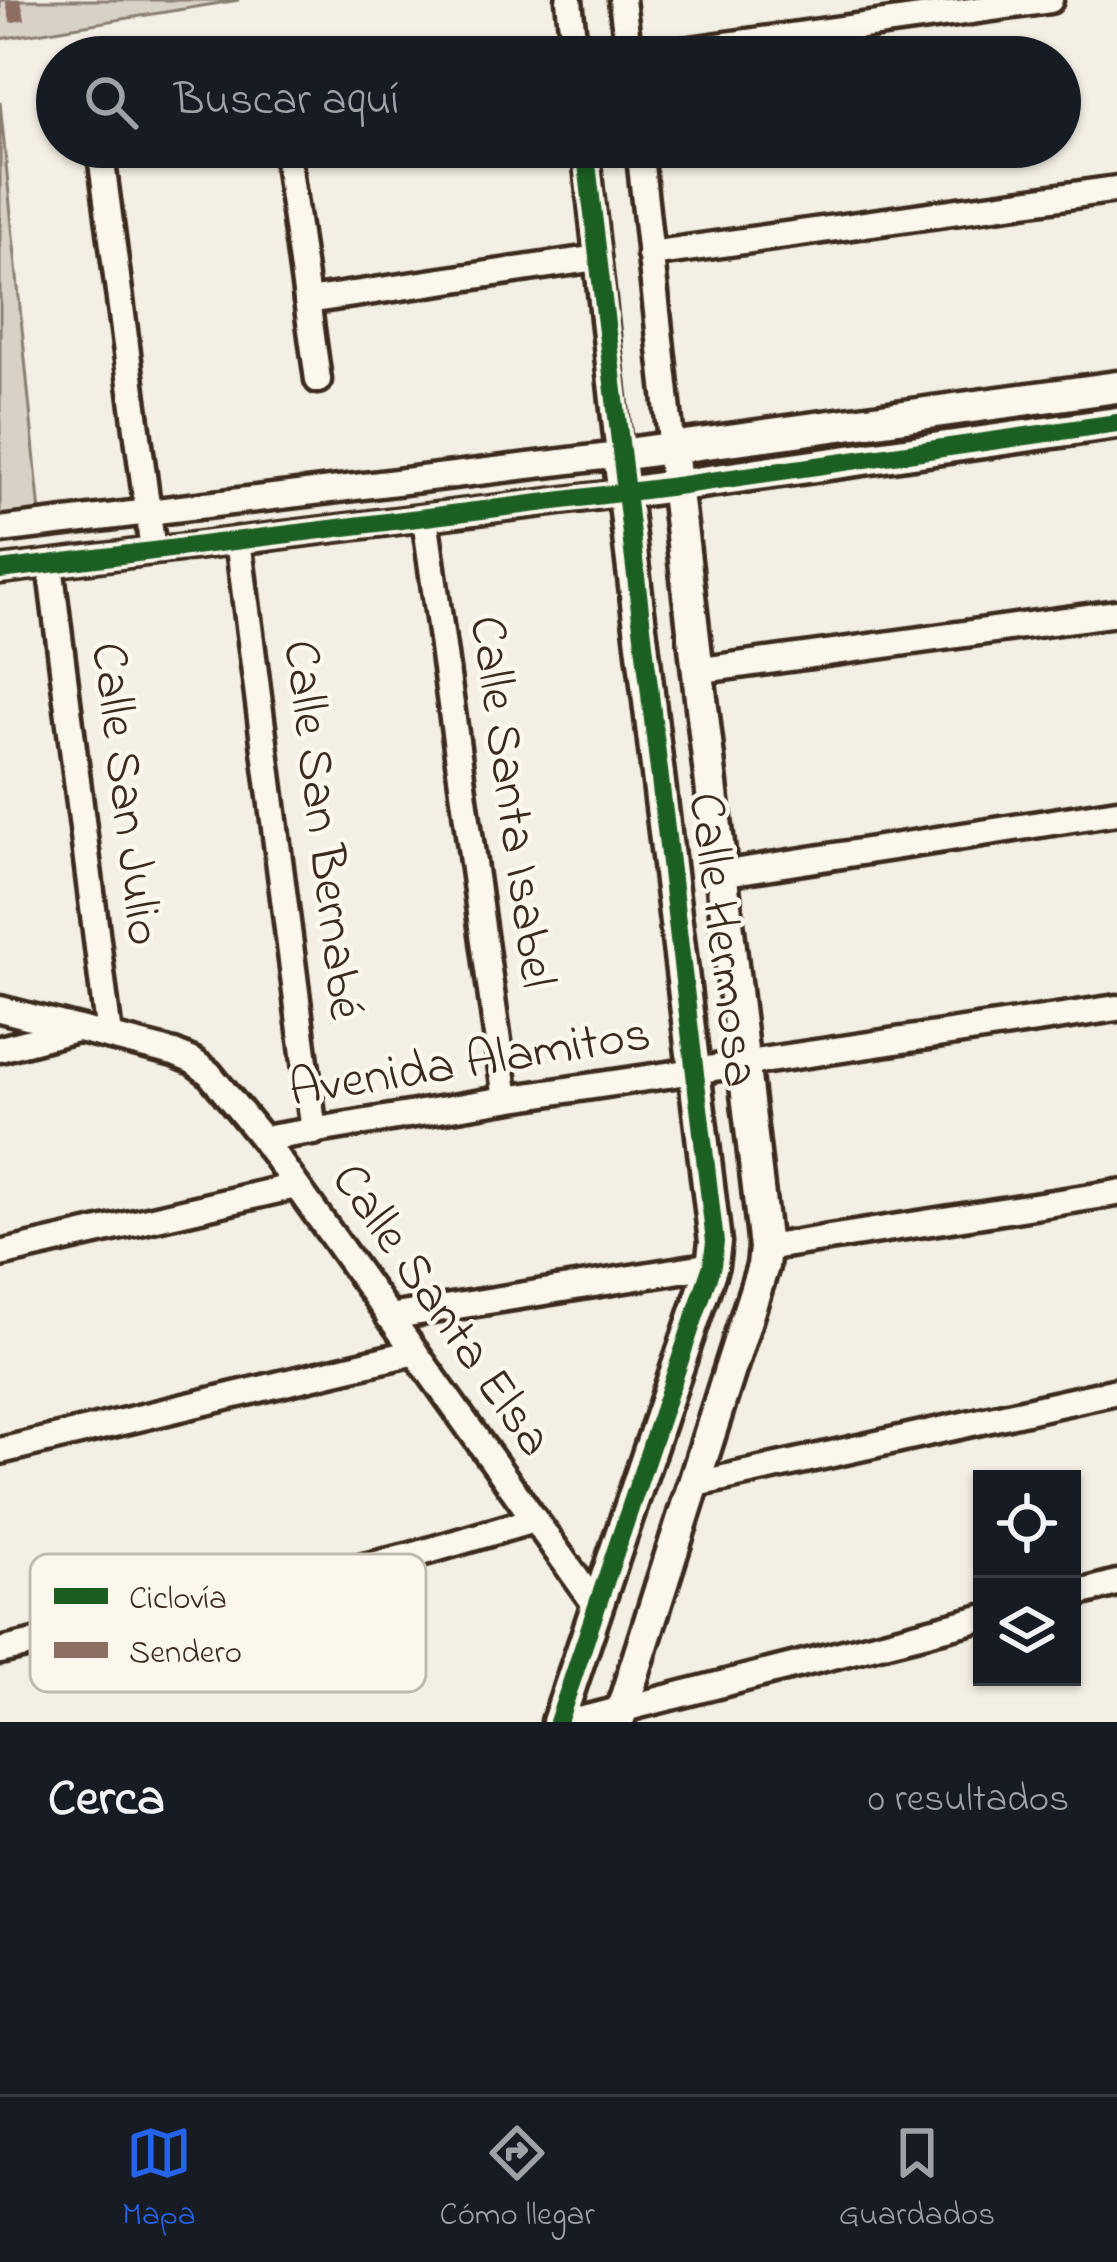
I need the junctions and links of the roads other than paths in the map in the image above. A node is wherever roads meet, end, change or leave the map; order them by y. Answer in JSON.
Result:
{"nodes":[{"id":1,"x":568,"y":0,"type":"edge"},
{"id":2,"x":622,"y":0,"type":"edge"},
{"id":3,"x":1050,"y":0,"type":"edge"},
{"id":4,"x":572,"y":36,"type":"edge"},
{"id":5,"x":626,"y":36,"type":"edge"},
{"id":6,"x":791,"y":36,"type":"edge"},
{"id":7,"x":103,"y":168,"type":"edge"},
{"id":8,"x":289,"y":168,"type":"edge"},
{"id":9,"x":587,"y":168,"type":"edge"},
{"id":10,"x":641,"y":168,"type":"edge"},
{"id":11,"x":1117,"y":189,"type":"edge"},
{"id":12,"x":650,"y":254,"type":"junction"},
{"id":13,"x":597,"y":258,"type":"junction"},
{"id":14,"x":307,"y":301,"type":"junction"},
{"id":15,"x":318,"y":380,"type":"dead end"},
{"id":16,"x":1117,"y":387,"type":"edge"},
{"id":17,"x":1117,"y":422,"type":"edge"},
{"id":18,"x":671,"y":449,"type":"junction"},
{"id":19,"x":619,"y":455,"type":"junction"},
{"id":20,"x":676,"y":486,"type":"junction"},
{"id":21,"x":624,"y":493,"type":"junction"},
{"id":22,"x":149,"y":514,"type":"junction"},
{"id":23,"x":425,"y":518,"type":"junction"},
{"id":24,"x":0,"y":530,"type":"edge"},
{"id":25,"x":238,"y":539,"type":"junction"},
{"id":26,"x":153,"y":551,"type":"junction"},
{"id":27,"x":50,"y":564,"type":"junction"},
{"id":28,"x":0,"y":570,"type":"edge"},
{"id":29,"x":1117,"y":613,"type":"edge"},
{"id":30,"x":695,"y":671,"type":"junction"},
{"id":31,"x":1117,"y":812,"type":"edge"},
{"id":32,"x":720,"y":874,"type":"junction"},
{"id":33,"x":1117,"y":1008,"type":"edge"},
{"id":34,"x":0,"y":1009,"type":"edge"},
{"id":35,"x":80,"y":1029,"type":"junction"},
{"id":36,"x":109,"y":1036,"type":"junction"},
{"id":37,"x":0,"y":1049,"type":"edge"},
{"id":38,"x":745,"y":1064,"type":"junction"},
{"id":39,"x":694,"y":1070,"type":"junction"},
{"id":40,"x":506,"y":1099,"type":"junction"},
{"id":41,"x":314,"y":1132,"type":"junction"},
{"id":42,"x":263,"y":1139,"type":"junction"},
{"id":43,"x":296,"y":1186,"type":"junction"},
{"id":44,"x":1117,"y":1193,"type":"edge"},
{"id":45,"x":765,"y":1249,"type":"junction"},
{"id":46,"x":0,"y":1254,"type":"edge"},
{"id":47,"x":712,"y":1265,"type":"junction"},
{"id":48,"x":388,"y":1316,"type":"junction"},
{"id":49,"x":415,"y":1352,"type":"junction"},
{"id":50,"x":1117,"y":1391,"type":"edge"},
{"id":51,"x":0,"y":1451,"type":"edge"},
{"id":52,"x":692,"y":1485,"type":"junction"},
{"id":53,"x":534,"y":1520,"type":"junction"},
{"id":54,"x":418,"y":1554,"type":"edge"},
{"id":55,"x":1117,"y":1583,"type":"edge"},
{"id":56,"x":1081,"y":1592,"type":"edge"},
{"id":57,"x":597,"y":1607,"type":"junction"},
{"id":58,"x":973,"y":1620,"type":"edge"},
{"id":59,"x":30,"y":1644,"type":"edge"},
{"id":60,"x":0,"y":1651,"type":"edge"},
{"id":61,"x":620,"y":1716,"type":"edge"},
{"id":62,"x":558,"y":1722,"type":"edge"},
{"id":63,"x":572,"y":1722,"type":"edge"}],
"edges":[{"from":1,"to":4,"type":"street"},
{"from":2,"to":5,"type":"street"},
{"from":3,"to":6,"type":"street"},
{"from":7,"to":22,"type":"street"},
{"from":8,"to":14,"type":"street"},
{"from":9,"to":13,"type":"street","name":"Calle Hermosa"},
{"from":10,"to":12,"type":"street","name":"Calle Hermosa"},
{"from":11,"to":12,"type":"street"},
{"from":12,"to":18,"type":"street","name":"Calle Hermosa"},
{"from":13,"to":14,"type":"street"},
{"from":13,"to":19,"type":"street","name":"Calle Hermosa"},
{"from":14,"to":15,"type":"street"},
{"from":16,"to":18,"type":"street"},
{"from":17,"to":20,"type":"street"},
{"from":18,"to":19,"type":"street"},
{"from":18,"to":20,"type":"street","name":"Calle Hermosa"},
{"from":19,"to":21,"type":"street","name":"Calle Hermosa"},
{"from":19,"to":22,"type":"street"},
{"from":20,"to":21,"type":"street"},
{"from":20,"to":30,"type":"street","name":"Calle Hermosa"},
{"from":21,"to":23,"type":"street"},
{"from":21,"to":39,"type":"street","name":"Calle Hermosa"},
{"from":22,"to":24,"type":"street"},
{"from":22,"to":26,"type":"street"},
{"from":23,"to":25,"type":"street"},
{"from":23,"to":40,"type":"street","name":"Calle Santa Isabel"},
{"from":25,"to":26,"type":"street"},
{"from":25,"to":41,"type":"street","name":"Calle San Bernabé"},
{"from":26,"to":27,"type":"street"},
{"from":27,"to":28,"type":"street"},
{"from":27,"to":36,"type":"street","name":"Calle San Julio"},
{"from":29,"to":30,"type":"street"},
{"from":30,"to":32,"type":"street","name":"Calle Hermosa"},
{"from":31,"to":32,"type":"street"},
{"from":32,"to":38,"type":"street","name":"Calle Hermosa"},
{"from":33,"to":38,"type":"street","name":"Avenida Alamitos"},
{"from":34,"to":35,"type":"street","name":"Calle Santa Elsa"},
{"from":35,"to":36,"type":"street","name":"Calle Santa Elsa"},
{"from":35,"to":37,"type":"street"},
{"from":36,"to":42,"type":"street","name":"Calle Santa Elsa"},
{"from":38,"to":39,"type":"street","name":"Avenida Alamitos"},
{"from":38,"to":45,"type":"street","name":"Calle Hermosa"},
{"from":39,"to":40,"type":"street","name":"Avenida Alamitos"},
{"from":39,"to":47,"type":"street","name":"Calle Hermosa"},
{"from":40,"to":41,"type":"street","name":"Avenida Alamitos"},
{"from":41,"to":42,"type":"street","name":"Avenida Alamitos"},
{"from":42,"to":43,"type":"street","name":"Calle Santa Elsa"},
{"from":43,"to":46,"type":"street"},
{"from":43,"to":48,"type":"street","name":"Calle Santa Elsa"},
{"from":44,"to":45,"type":"street"},
{"from":45,"to":52,"type":"street","name":"Calle Hermosa"},
{"from":47,"to":48,"type":"street"},
{"from":47,"to":57,"type":"street","name":"Calle Hermosa"},
{"from":48,"to":49,"type":"street","name":"Calle Santa Elsa"},
{"from":49,"to":51,"type":"street"},
{"from":49,"to":53,"type":"street","name":"Calle Santa Elsa"},
{"from":50,"to":52,"type":"street"},
{"from":52,"to":61,"type":"street","name":"Calle Hermosa"},
{"from":53,"to":54,"type":"street"},
{"from":53,"to":57,"type":"street","name":"Calle Santa Elsa"},
{"from":55,"to":56,"type":"street"},
{"from":57,"to":62,"type":"street","name":"Calle Hermosa"},
{"from":58,"to":61,"type":"street"},
{"from":59,"to":60,"type":"street"},
{"from":61,"to":63,"type":"street"}]}
